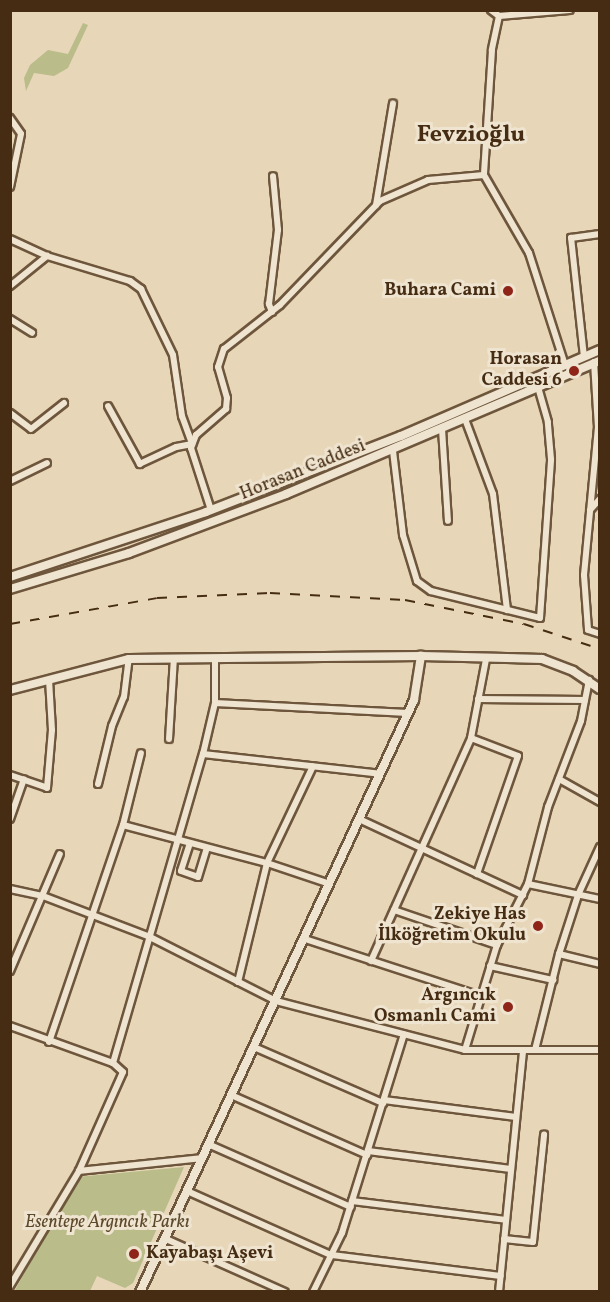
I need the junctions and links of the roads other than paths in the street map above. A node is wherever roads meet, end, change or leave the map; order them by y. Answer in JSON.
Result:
{"nodes":[{"id":1,"x":491,"y":10,"type":"edge"},
{"id":2,"x":570,"y":10,"type":"edge"},
{"id":3,"x":499,"y":16,"type":"junction"},
{"id":4,"x":393,"y":102,"type":"dead end"},
{"id":5,"x":10,"y":118,"type":"edge"},
{"id":6,"x":484,"y":175,"type":"junction"},
{"id":7,"x":273,"y":176,"type":"dead end"},
{"id":8,"x":10,"y":187,"type":"edge"},
{"id":9,"x":376,"y":205,"type":"junction"},
{"id":10,"x":600,"y":234,"type":"edge"},
{"id":11,"x":10,"y":239,"type":"edge"},
{"id":12,"x":47,"y":256,"type":"junction"},
{"id":13,"x":10,"y":286,"type":"edge"},
{"id":14,"x":272,"y":312,"type":"junction"},
{"id":15,"x":10,"y":319,"type":"edge"},
{"id":16,"x":33,"y":333,"type":"dead end"},
{"id":17,"x":600,"y":350,"type":"edge"},
{"id":18,"x":584,"y":357,"type":"junction"},
{"id":19,"x":597,"y":362,"type":"edge"},
{"id":20,"x":565,"y":364,"type":"junction"},
{"id":21,"x":538,"y":387,"type":"junction"},
{"id":22,"x":64,"y":403,"type":"dead end"},
{"id":23,"x":108,"y":406,"type":"dead end"},
{"id":24,"x":10,"y":413,"type":"edge"},
{"id":25,"x":465,"y":419,"type":"junction"},
{"id":26,"x":442,"y":429,"type":"junction"},
{"id":27,"x":192,"y":444,"type":"junction"},
{"id":28,"x":393,"y":451,"type":"junction"},
{"id":29,"x":47,"y":463,"type":"dead end"},
{"id":30,"x":10,"y":481,"type":"edge"},
{"id":31,"x":600,"y":499,"type":"edge"},
{"id":32,"x":211,"y":510,"type":"junction"},
{"id":33,"x":590,"y":510,"type":"junction"},
{"id":34,"x":448,"y":521,"type":"dead end"},
{"id":35,"x":10,"y":577,"type":"edge"},
{"id":36,"x":10,"y":589,"type":"edge"},
{"id":37,"x":507,"y":610,"type":"junction"},
{"id":38,"x":600,"y":634,"type":"edge"},
{"id":39,"x":421,"y":656,"type":"junction"},
{"id":40,"x":174,"y":658,"type":"junction"},
{"id":41,"x":215,"y":659,"type":"junction"},
{"id":42,"x":486,"y":659,"type":"junction"},
{"id":43,"x":129,"y":660,"type":"junction"},
{"id":44,"x":49,"y":680,"type":"junction"},
{"id":45,"x":589,"y":680,"type":"junction"},
{"id":46,"x":600,"y":689,"type":"edge"},
{"id":47,"x":10,"y":690,"type":"edge"},
{"id":48,"x":478,"y":699,"type":"junction"},
{"id":49,"x":585,"y":700,"type":"junction"},
{"id":50,"x":215,"y":703,"type":"junction"},
{"id":51,"x":408,"y":713,"type":"junction"},
{"id":52,"x":471,"y":738,"type":"junction"},
{"id":53,"x":169,"y":739,"type":"dead end"},
{"id":54,"x":141,"y":753,"type":"dead end"},
{"id":55,"x":203,"y":753,"type":"junction"},
{"id":56,"x":313,"y":766,"type":"junction"},
{"id":57,"x":380,"y":774,"type":"junction"},
{"id":58,"x":10,"y":775,"type":"edge"},
{"id":59,"x":24,"y":779,"type":"junction"},
{"id":60,"x":559,"y":780,"type":"junction"},
{"id":61,"x":98,"y":784,"type":"dead end"},
{"id":62,"x":600,"y":802,"type":"edge"},
{"id":63,"x":10,"y":819,"type":"edge"},
{"id":64,"x":359,"y":819,"type":"junction"},
{"id":65,"x":123,"y":825,"type":"junction"},
{"id":66,"x":177,"y":839,"type":"junction"},
{"id":67,"x":190,"y":843,"type":"junction"},
{"id":68,"x":600,"y":847,"type":"edge"},
{"id":69,"x":207,"y":848,"type":"junction"},
{"id":70,"x":422,"y":848,"type":"junction"},
{"id":71,"x":60,"y":854,"type":"dead end"},
{"id":72,"x":267,"y":863,"type":"junction"},
{"id":73,"x":477,"y":874,"type":"junction"},
{"id":74,"x":330,"y":884,"type":"junction"},
{"id":75,"x":528,"y":884,"type":"junction"},
{"id":76,"x":10,"y":889,"type":"edge"},
{"id":77,"x":523,"y":895,"type":"junction"},
{"id":78,"x":578,"y":895,"type":"junction"},
{"id":79,"x":43,"y":896,"type":"junction"},
{"id":80,"x":600,"y":899,"type":"edge"},
{"id":81,"x":394,"y":910,"type":"junction"},
{"id":82,"x":93,"y":915,"type":"junction"},
{"id":83,"x":149,"y":936,"type":"junction"},
{"id":84,"x":305,"y":939,"type":"junction"},
{"id":85,"x":497,"y":945,"type":"junction"},
{"id":86,"x":559,"y":954,"type":"junction"},
{"id":87,"x":371,"y":961,"type":"junction"},
{"id":88,"x":600,"y":964,"type":"edge"},
{"id":89,"x":490,"y":966,"type":"junction"},
{"id":90,"x":10,"y":971,"type":"edge"},
{"id":91,"x":553,"y":980,"type":"junction"},
{"id":92,"x":238,"y":982,"type":"junction"},
{"id":93,"x":480,"y":996,"type":"junction"},
{"id":94,"x":276,"y":1001,"type":"junction"},
{"id":95,"x":10,"y":1026,"type":"edge"},
{"id":96,"x":404,"y":1034,"type":"junction"},
{"id":97,"x":49,"y":1041,"type":"junction"},
{"id":98,"x":254,"y":1047,"type":"junction"},
{"id":99,"x":465,"y":1050,"type":"junction"},
{"id":100,"x":523,"y":1050,"type":"junction"},
{"id":101,"x":535,"y":1050,"type":"junction"},
{"id":102,"x":600,"y":1050,"type":"edge"},
{"id":103,"x":113,"y":1063,"type":"junction"},
{"id":104,"x":231,"y":1095,"type":"junction"},
{"id":105,"x":383,"y":1102,"type":"junction"},
{"id":106,"x":516,"y":1117,"type":"junction"},
{"id":107,"x":544,"y":1135,"type":"dead end"},
{"id":108,"x":208,"y":1144,"type":"junction"},
{"id":109,"x":367,"y":1153,"type":"junction"},
{"id":110,"x":202,"y":1158,"type":"junction"},
{"id":111,"x":511,"y":1169,"type":"junction"},
{"id":112,"x":79,"y":1171,"type":"junction"},
{"id":113,"x":187,"y":1191,"type":"junction"},
{"id":114,"x":351,"y":1204,"type":"junction"},
{"id":115,"x":506,"y":1220,"type":"junction"},
{"id":116,"x":166,"y":1239,"type":"junction"},
{"id":117,"x":504,"y":1239,"type":"junction"},
{"id":118,"x":331,"y":1255,"type":"junction"},
{"id":119,"x":501,"y":1276,"type":"junction"},
{"id":120,"x":10,"y":1286,"type":"edge"},
{"id":121,"x":144,"y":1290,"type":"edge"},
{"id":122,"x":285,"y":1292,"type":"edge"},
{"id":123,"x":313,"y":1292,"type":"edge"},
{"id":124,"x":499,"y":1292,"type":"edge"}],
"edges":[{"from":1,"to":3,"type":"street"},
{"from":2,"to":3,"type":"street"},
{"from":3,"to":6,"type":"street"},
{"from":4,"to":9,"type":"street"},
{"from":5,"to":8,"type":"street"},
{"from":6,"to":9,"type":"street"},
{"from":6,"to":20,"type":"street"},
{"from":7,"to":14,"type":"street"},
{"from":9,"to":14,"type":"street"},
{"from":10,"to":18,"type":"street"},
{"from":11,"to":12,"type":"street"},
{"from":12,"to":13,"type":"street"},
{"from":12,"to":27,"type":"street"},
{"from":14,"to":27,"type":"street"},
{"from":15,"to":16,"type":"street"},
{"from":17,"to":18,"type":"street","name":"Horasan Caddesi"},
{"from":18,"to":20,"type":"street","name":"Horasan Caddesi"},
{"from":19,"to":21,"type":"street","name":"Horasan Caddesi"},
{"from":19,"to":33,"type":"street"},
{"from":20,"to":32,"type":"street","name":"Horasan Caddesi"},
{"from":21,"to":25,"type":"street","name":"Horasan Caddesi"},
{"from":21,"to":37,"type":"street"},
{"from":22,"to":24,"type":"street"},
{"from":23,"to":27,"type":"street"},
{"from":25,"to":26,"type":"street","name":"Horasan Caddesi"},
{"from":25,"to":37,"type":"street"},
{"from":26,"to":28,"type":"street","name":"Horasan Caddesi"},
{"from":26,"to":34,"type":"street"},
{"from":27,"to":32,"type":"street"},
{"from":28,"to":36,"type":"street","name":"Horasan Caddesi"},
{"from":28,"to":37,"type":"street"},
{"from":29,"to":30,"type":"street"},
{"from":31,"to":33,"type":"street"},
{"from":32,"to":35,"type":"street","name":"Horasan Caddesi"},
{"from":33,"to":38,"type":"street"},
{"from":39,"to":41,"type":"street"},
{"from":39,"to":42,"type":"street"},
{"from":39,"to":51,"type":"street"},
{"from":40,"to":41,"type":"street"},
{"from":40,"to":43,"type":"street"},
{"from":40,"to":53,"type":"street"},
{"from":41,"to":50,"type":"street"},
{"from":42,"to":45,"type":"street"},
{"from":42,"to":48,"type":"street"},
{"from":43,"to":44,"type":"street"},
{"from":43,"to":61,"type":"street"},
{"from":44,"to":47,"type":"street"},
{"from":44,"to":59,"type":"street"},
{"from":45,"to":46,"type":"street"},
{"from":45,"to":49,"type":"street"},
{"from":48,"to":49,"type":"street"},
{"from":48,"to":52,"type":"street"},
{"from":49,"to":60,"type":"street"},
{"from":50,"to":51,"type":"street"},
{"from":50,"to":55,"type":"street"},
{"from":51,"to":57,"type":"street"},
{"from":52,"to":70,"type":"street"},
{"from":52,"to":73,"type":"street"},
{"from":54,"to":65,"type":"street"},
{"from":55,"to":56,"type":"street"},
{"from":55,"to":66,"type":"street"},
{"from":56,"to":57,"type":"street"},
{"from":56,"to":72,"type":"street"},
{"from":57,"to":64,"type":"street"},
{"from":58,"to":59,"type":"street"},
{"from":59,"to":63,"type":"street"},
{"from":60,"to":62,"type":"street"},
{"from":60,"to":75,"type":"street"},
{"from":64,"to":70,"type":"street"},
{"from":64,"to":74,"type":"street"},
{"from":65,"to":66,"type":"street"},
{"from":65,"to":82,"type":"street"},
{"from":66,"to":67,"type":"street"},
{"from":66,"to":83,"type":"street"},
{"from":67,"to":69,"type":"street"},
{"from":67,"to":69,"type":"street"},
{"from":68,"to":78,"type":"street"},
{"from":69,"to":72,"type":"street"},
{"from":70,"to":73,"type":"street"},
{"from":70,"to":81,"type":"street"},
{"from":71,"to":79,"type":"street"},
{"from":72,"to":74,"type":"street"},
{"from":72,"to":92,"type":"street"},
{"from":73,"to":77,"type":"street"},
{"from":74,"to":84,"type":"street"},
{"from":75,"to":77,"type":"street"},
{"from":75,"to":78,"type":"street"},
{"from":76,"to":79,"type":"street"},
{"from":77,"to":85,"type":"street"},
{"from":78,"to":80,"type":"street"},
{"from":78,"to":86,"type":"street"},
{"from":79,"to":82,"type":"street"},
{"from":79,"to":90,"type":"street"},
{"from":81,"to":85,"type":"street"},
{"from":81,"to":87,"type":"street"},
{"from":82,"to":83,"type":"street"},
{"from":82,"to":97,"type":"street"},
{"from":83,"to":92,"type":"street"},
{"from":83,"to":103,"type":"street"},
{"from":84,"to":87,"type":"street"},
{"from":84,"to":94,"type":"street"},
{"from":85,"to":89,"type":"street"},
{"from":86,"to":88,"type":"street"},
{"from":86,"to":91,"type":"street"},
{"from":87,"to":93,"type":"street"},
{"from":89,"to":91,"type":"street"},
{"from":89,"to":93,"type":"street"},
{"from":91,"to":101,"type":"street"},
{"from":92,"to":94,"type":"street"},
{"from":93,"to":99,"type":"street"},
{"from":94,"to":96,"type":"street"},
{"from":94,"to":98,"type":"street"},
{"from":95,"to":97,"type":"street"},
{"from":96,"to":99,"type":"street"},
{"from":96,"to":105,"type":"street"},
{"from":97,"to":103,"type":"street"},
{"from":98,"to":104,"type":"street"},
{"from":98,"to":105,"type":"street"},
{"from":99,"to":100,"type":"street"},
{"from":100,"to":101,"type":"street"},
{"from":100,"to":106,"type":"street"},
{"from":101,"to":102,"type":"street"},
{"from":103,"to":112,"type":"street"},
{"from":104,"to":108,"type":"street"},
{"from":104,"to":109,"type":"street"},
{"from":105,"to":106,"type":"street"},
{"from":105,"to":109,"type":"street"},
{"from":106,"to":111,"type":"street"},
{"from":107,"to":117,"type":"street"},
{"from":108,"to":110,"type":"street"},
{"from":108,"to":114,"type":"street"},
{"from":109,"to":111,"type":"street"},
{"from":109,"to":114,"type":"street"},
{"from":110,"to":112,"type":"street"},
{"from":110,"to":113,"type":"street"},
{"from":111,"to":115,"type":"street"},
{"from":112,"to":120,"type":"street"},
{"from":113,"to":116,"type":"street"},
{"from":113,"to":118,"type":"street"},
{"from":114,"to":115,"type":"street"},
{"from":114,"to":118,"type":"street"},
{"from":115,"to":117,"type":"street"},
{"from":116,"to":121,"type":"street"},
{"from":116,"to":122,"type":"street"},
{"from":117,"to":119,"type":"street"},
{"from":118,"to":119,"type":"street"},
{"from":118,"to":123,"type":"street"},
{"from":119,"to":124,"type":"street"}]}
